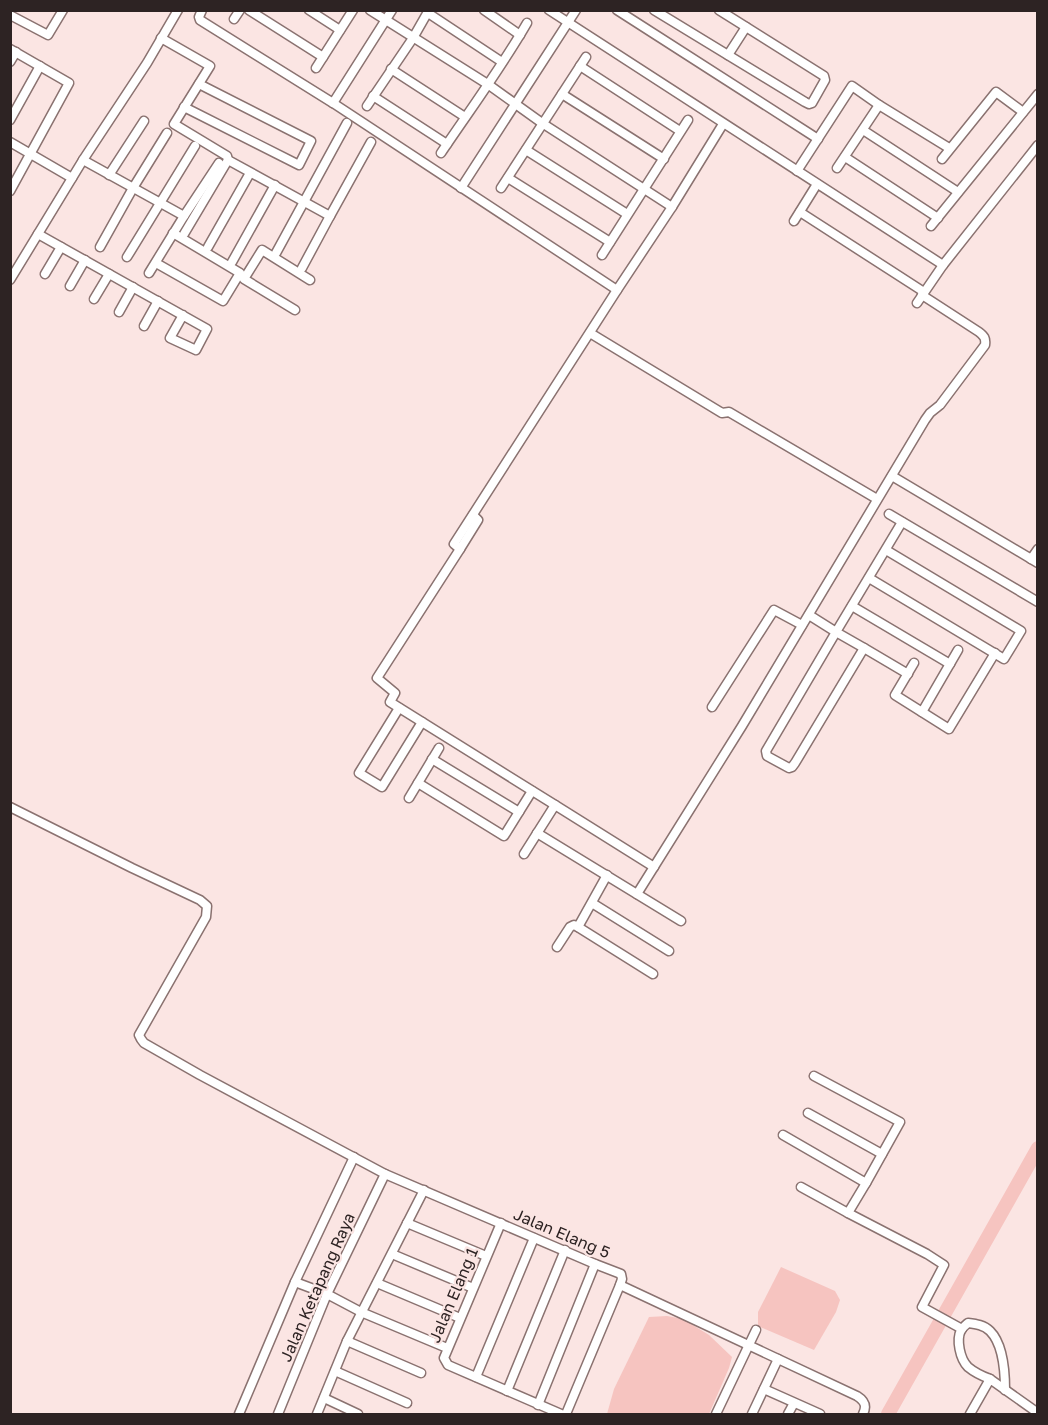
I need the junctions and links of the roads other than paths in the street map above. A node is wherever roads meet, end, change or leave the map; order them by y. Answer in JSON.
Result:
{"nodes":[{"id":1,"x":63,"y":10,"type":"edge"},
{"id":2,"x":178,"y":10,"type":"edge"},
{"id":3,"x":202,"y":10,"type":"edge"},
{"id":4,"x":240,"y":10,"type":"edge"},
{"id":5,"x":249,"y":10,"type":"edge"},
{"id":6,"x":309,"y":10,"type":"edge"},
{"id":7,"x":353,"y":10,"type":"edge"},
{"id":8,"x":370,"y":10,"type":"edge"},
{"id":9,"x":392,"y":10,"type":"edge"},
{"id":10,"x":484,"y":10,"type":"edge"},
{"id":11,"x":549,"y":10,"type":"edge"},
{"id":12,"x":576,"y":10,"type":"edge"},
{"id":13,"x":617,"y":10,"type":"edge"},
{"id":14,"x":654,"y":10,"type":"edge"},
{"id":15,"x":719,"y":10,"type":"edge"},
{"id":16,"x":429,"y":11,"type":"edge"},
{"id":17,"x":10,"y":15,"type":"edge"},
{"id":18,"x":234,"y":19,"type":"dead end"},
{"id":19,"x":386,"y":20,"type":"junction"},
{"id":20,"x":568,"y":22,"type":"junction"},
{"id":21,"x":527,"y":23,"type":"dead end"},
{"id":22,"x":746,"y":27,"type":"junction"},
{"id":23,"x":340,"y":30,"type":"junction"},
{"id":24,"x":520,"y":35,"type":"junction"},
{"id":25,"x":161,"y":38,"type":"junction"},
{"id":26,"x":413,"y":38,"type":"junction"},
{"id":27,"x":13,"y":51,"type":"edge"},
{"id":28,"x":728,"y":55,"type":"junction"},
{"id":29,"x":323,"y":57,"type":"junction"},
{"id":30,"x":586,"y":57,"type":"dead end"},
{"id":31,"x":10,"y":62,"type":"edge"},
{"id":32,"x":502,"y":62,"type":"junction"},
{"id":33,"x":40,"y":66,"type":"junction"},
{"id":34,"x":580,"y":66,"type":"junction"},
{"id":35,"x":316,"y":68,"type":"dead end"},
{"id":36,"x":391,"y":69,"type":"junction"},
{"id":37,"x":199,"y":84,"type":"junction"},
{"id":38,"x":489,"y":85,"type":"junction"},
{"id":39,"x":562,"y":94,"type":"junction"},
{"id":40,"x":1038,"y":94,"type":"edge"},
{"id":41,"x":373,"y":96,"type":"junction"},
{"id":42,"x":333,"y":103,"type":"junction"},
{"id":43,"x":516,"y":104,"type":"junction"},
{"id":44,"x":879,"y":105,"type":"junction"},
{"id":45,"x":367,"y":106,"type":"dead end"},
{"id":46,"x":184,"y":107,"type":"junction"},
{"id":47,"x":1023,"y":112,"type":"junction"},
{"id":48,"x":465,"y":117,"type":"junction"},
{"id":49,"x":10,"y":120,"type":"edge"},
{"id":50,"x":688,"y":120,"type":"dead end"},
{"id":51,"x":144,"y":121,"type":"dead end"},
{"id":52,"x":348,"y":123,"type":"dead end"},
{"id":53,"x":543,"y":123,"type":"junction"},
{"id":54,"x":723,"y":124,"type":"junction"},
{"id":55,"x":863,"y":130,"type":"junction"},
{"id":56,"x":680,"y":131,"type":"junction"},
{"id":57,"x":167,"y":133,"type":"dead end"},
{"id":58,"x":818,"y":139,"type":"junction"},
{"id":59,"x":10,"y":142,"type":"edge"},
{"id":60,"x":371,"y":142,"type":"dead end"},
{"id":61,"x":447,"y":144,"type":"junction"},
{"id":62,"x":1038,"y":145,"type":"edge"},
{"id":63,"x":195,"y":146,"type":"dead end"},
{"id":64,"x":949,"y":148,"type":"junction"},
{"id":65,"x":526,"y":150,"type":"junction"},
{"id":66,"x":30,"y":153,"type":"junction"},
{"id":67,"x":441,"y":153,"type":"dead end"},
{"id":68,"x":844,"y":157,"type":"junction"},
{"id":69,"x":664,"y":159,"type":"junction"},
{"id":70,"x":942,"y":159,"type":"dead end"},
{"id":71,"x":82,"y":160,"type":"junction"},
{"id":72,"x":223,"y":161,"type":"junction"},
{"id":73,"x":837,"y":168,"type":"dead end"},
{"id":74,"x":797,"y":171,"type":"junction"},
{"id":75,"x":250,"y":173,"type":"junction"},
{"id":76,"x":109,"y":175,"type":"junction"},
{"id":77,"x":72,"y":177,"type":"junction"},
{"id":78,"x":508,"y":178,"type":"junction"},
{"id":79,"x":817,"y":184,"type":"junction"},
{"id":80,"x":275,"y":185,"type":"junction"},
{"id":81,"x":133,"y":188,"type":"junction"},
{"id":82,"x":461,"y":188,"type":"junction"},
{"id":83,"x":501,"y":188,"type":"dead end"},
{"id":84,"x":644,"y":188,"type":"junction"},
{"id":85,"x":10,"y":191,"type":"edge"},
{"id":86,"x":958,"y":192,"type":"junction"},
{"id":87,"x":304,"y":202,"type":"junction"},
{"id":88,"x":159,"y":203,"type":"junction"},
{"id":89,"x":672,"y":207,"type":"junction"},
{"id":90,"x":800,"y":212,"type":"junction"},
{"id":91,"x":627,"y":214,"type":"junction"},
{"id":92,"x":184,"y":216,"type":"junction"},
{"id":93,"x":330,"y":216,"type":"junction"},
{"id":94,"x":938,"y":218,"type":"junction"},
{"id":95,"x":794,"y":221,"type":"dead end"},
{"id":96,"x":931,"y":226,"type":"dead end"},
{"id":97,"x":173,"y":233,"type":"junction"},
{"id":98,"x":38,"y":234,"type":"junction"},
{"id":99,"x":184,"y":234,"type":"dead end"},
{"id":100,"x":610,"y":242,"type":"junction"},
{"id":101,"x":61,"y":247,"type":"junction"},
{"id":102,"x":100,"y":247,"type":"dead end"},
{"id":103,"x":208,"y":247,"type":"dead end"},
{"id":104,"x":276,"y":253,"type":"dead end"},
{"id":105,"x":602,"y":255,"type":"dead end"},
{"id":106,"x":127,"y":257,"type":"dead end"},
{"id":107,"x":85,"y":260,"type":"junction"},
{"id":108,"x":232,"y":262,"type":"dead end"},
{"id":109,"x":156,"y":263,"type":"junction"},
{"id":110,"x":943,"y":265,"type":"junction"},
{"id":111,"x":302,"y":268,"type":"dead end"},
{"id":112,"x":149,"y":273,"type":"dead end"},
{"id":113,"x":45,"y":274,"type":"dead end"},
{"id":114,"x":109,"y":274,"type":"junction"},
{"id":115,"x":242,"y":276,"type":"junction"},
{"id":116,"x":10,"y":280,"type":"edge"},
{"id":117,"x":310,"y":280,"type":"dead end"},
{"id":118,"x":70,"y":286,"type":"dead end"},
{"id":119,"x":133,"y":287,"type":"junction"},
{"id":120,"x":617,"y":290,"type":"junction"},
{"id":121,"x":921,"y":297,"type":"junction"},
{"id":122,"x":94,"y":299,"type":"dead end"},
{"id":123,"x":158,"y":301,"type":"junction"},
{"id":124,"x":295,"y":310,"type":"dead end"},
{"id":125,"x":119,"y":312,"type":"dead end"},
{"id":126,"x":183,"y":315,"type":"junction"},
{"id":127,"x":144,"y":326,"type":"dead end"},
{"id":128,"x":590,"y":333,"type":"junction"},
{"id":129,"x":892,"y":476,"type":"junction"},
{"id":130,"x":878,"y":499,"type":"junction"},
{"id":131,"x":889,"y":514,"type":"dead end"},
{"id":132,"x":902,"y":522,"type":"junction"},
{"id":133,"x":1038,"y":549,"type":"edge"},
{"id":134,"x":886,"y":550,"type":"junction"},
{"id":135,"x":1034,"y":561,"type":"edge"},
{"id":136,"x":869,"y":578,"type":"junction"},
{"id":137,"x":1038,"y":602,"type":"edge"},
{"id":138,"x":852,"y":606,"type":"junction"},
{"id":139,"x":808,"y":615,"type":"junction"},
{"id":140,"x":802,"y":625,"type":"junction"},
{"id":141,"x":836,"y":632,"type":"junction"},
{"id":142,"x":864,"y":648,"type":"junction"},
{"id":143,"x":958,"y":650,"type":"dead end"},
{"id":144,"x":995,"y":653,"type":"junction"},
{"id":145,"x":914,"y":663,"type":"dead end"},
{"id":146,"x":950,"y":664,"type":"junction"},
{"id":147,"x":908,"y":674,"type":"junction"},
{"id":148,"x":712,"y":707,"type":"dead end"},
{"id":149,"x":399,"y":708,"type":"junction"},
{"id":150,"x":922,"y":712,"type":"junction"},
{"id":151,"x":422,"y":722,"type":"junction"},
{"id":152,"x":439,"y":748,"type":"dead end"},
{"id":153,"x":432,"y":759,"type":"junction"},
{"id":154,"x":418,"y":783,"type":"junction"},
{"id":155,"x":532,"y":791,"type":"junction"},
{"id":156,"x":409,"y":798,"type":"dead end"},
{"id":157,"x":555,"y":805,"type":"junction"},
{"id":158,"x":10,"y":807,"type":"edge"},
{"id":159,"x":519,"y":812,"type":"junction"},
{"id":160,"x":537,"y":833,"type":"junction"},
{"id":161,"x":524,"y":854,"type":"dead end"},
{"id":162,"x":654,"y":867,"type":"junction"},
{"id":163,"x":607,"y":875,"type":"junction"},
{"id":164,"x":637,"y":894,"type":"junction"},
{"id":165,"x":592,"y":903,"type":"junction"},
{"id":166,"x":681,"y":921,"type":"dead end"},
{"id":167,"x":578,"y":927,"type":"junction"},
{"id":168,"x":557,"y":947,"type":"dead end"},
{"id":169,"x":669,"y":951,"type":"dead end"},
{"id":170,"x":653,"y":974,"type":"dead end"},
{"id":171,"x":814,"y":1076,"type":"dead end"},
{"id":172,"x":808,"y":1113,"type":"dead end"},
{"id":173,"x":783,"y":1135,"type":"dead end"},
{"id":174,"x":882,"y":1154,"type":"junction"},
{"id":175,"x":354,"y":1157,"type":"junction"},
{"id":176,"x":385,"y":1174,"type":"junction"},
{"id":177,"x":866,"y":1183,"type":"junction"},
{"id":178,"x":801,"y":1187,"type":"dead end"},
{"id":179,"x":424,"y":1190,"type":"junction"},
{"id":180,"x":848,"y":1213,"type":"junction"},
{"id":181,"x":407,"y":1223,"type":"junction"},
{"id":182,"x":501,"y":1223,"type":"junction"},
{"id":183,"x":534,"y":1238,"type":"junction"},
{"id":184,"x":565,"y":1250,"type":"junction"},
{"id":185,"x":392,"y":1254,"type":"junction"},
{"id":186,"x":486,"y":1256,"type":"junction"},
{"id":187,"x":595,"y":1264,"type":"junction"},
{"id":188,"x":296,"y":1282,"type":"junction"},
{"id":189,"x":377,"y":1283,"type":"junction"},
{"id":190,"x":620,"y":1285,"type":"junction"},
{"id":191,"x":472,"y":1287,"type":"junction"},
{"id":192,"x":327,"y":1294,"type":"junction"},
{"id":193,"x":361,"y":1312,"type":"junction"},
{"id":194,"x":460,"y":1318,"type":"junction"},
{"id":195,"x":962,"y":1329,"type":"junction"},
{"id":196,"x":756,"y":1330,"type":"dead end"},
{"id":197,"x":347,"y":1341,"type":"junction"},
{"id":198,"x":748,"y":1345,"type":"junction"},
{"id":199,"x":447,"y":1348,"type":"junction"},
{"id":200,"x":778,"y":1359,"type":"junction"},
{"id":201,"x":335,"y":1371,"type":"junction"},
{"id":202,"x":421,"y":1373,"type":"dead end"},
{"id":203,"x":476,"y":1377,"type":"junction"},
{"id":204,"x":990,"y":1379,"type":"junction"},
{"id":205,"x":764,"y":1389,"type":"junction"},
{"id":206,"x":1005,"y":1390,"type":"junction"},
{"id":207,"x":507,"y":1391,"type":"junction"},
{"id":208,"x":324,"y":1398,"type":"junction"},
{"id":209,"x":407,"y":1403,"type":"dead end"},
{"id":210,"x":794,"y":1403,"type":"junction"},
{"id":211,"x":538,"y":1405,"type":"junction"},
{"id":212,"x":1038,"y":1413,"type":"edge"},
{"id":213,"x":239,"y":1414,"type":"edge"},
{"id":214,"x":279,"y":1414,"type":"edge"},
{"id":215,"x":317,"y":1414,"type":"edge"},
{"id":216,"x":358,"y":1414,"type":"edge"},
{"id":217,"x":561,"y":1414,"type":"edge"},
{"id":218,"x":566,"y":1414,"type":"edge"},
{"id":219,"x":716,"y":1414,"type":"edge"},
{"id":220,"x":752,"y":1414,"type":"edge"},
{"id":221,"x":788,"y":1414,"type":"edge"},
{"id":222,"x":820,"y":1414,"type":"edge"},
{"id":223,"x":862,"y":1414,"type":"edge"},
{"id":224,"x":970,"y":1414,"type":"edge"}],
"edges":[{"from":1,"to":17,"type":"street"},
{"from":2,"to":25,"type":"street"},
{"from":3,"to":42,"type":"street"},
{"from":4,"to":18,"type":"street"},
{"from":5,"to":29,"type":"street"},
{"from":6,"to":23,"type":"street"},
{"from":7,"to":23,"type":"street"},
{"from":8,"to":19,"type":"street"},
{"from":9,"to":19,"type":"street"},
{"from":10,"to":24,"type":"street"},
{"from":11,"to":20,"type":"street"},
{"from":12,"to":20,"type":"street"},
{"from":13,"to":58,"type":"street"},
{"from":14,"to":28,"type":"street"},
{"from":15,"to":22,"type":"street"},
{"from":16,"to":26,"type":"street"},
{"from":16,"to":32,"type":"street"},
{"from":19,"to":26,"type":"street"},
{"from":19,"to":42,"type":"street"},
{"from":20,"to":43,"type":"street"},
{"from":20,"to":54,"type":"street"},
{"from":21,"to":24,"type":"street"},
{"from":22,"to":28,"type":"street"},
{"from":22,"to":28,"type":"street"},
{"from":23,"to":29,"type":"street"},
{"from":24,"to":32,"type":"street"},
{"from":25,"to":37,"type":"street"},
{"from":25,"to":71,"type":"street"},
{"from":26,"to":36,"type":"street"},
{"from":26,"to":38,"type":"street"},
{"from":27,"to":31,"type":"street"},
{"from":27,"to":33,"type":"street"},
{"from":29,"to":35,"type":"street"},
{"from":30,"to":34,"type":"street"},
{"from":32,"to":38,"type":"street"},
{"from":33,"to":49,"type":"street"},
{"from":33,"to":66,"type":"street"},
{"from":34,"to":39,"type":"street"},
{"from":34,"to":56,"type":"street"},
{"from":36,"to":41,"type":"street"},
{"from":36,"to":48,"type":"street"},
{"from":37,"to":46,"type":"street"},
{"from":37,"to":46,"type":"street"},
{"from":38,"to":43,"type":"street"},
{"from":38,"to":48,"type":"street"},
{"from":39,"to":53,"type":"street"},
{"from":39,"to":69,"type":"street"},
{"from":40,"to":47,"type":"street"},
{"from":41,"to":45,"type":"street"},
{"from":41,"to":61,"type":"street"},
{"from":42,"to":82,"type":"street"},
{"from":43,"to":53,"type":"street"},
{"from":43,"to":82,"type":"street"},
{"from":44,"to":55,"type":"street"},
{"from":44,"to":58,"type":"street"},
{"from":44,"to":64,"type":"street"},
{"from":46,"to":72,"type":"street"},
{"from":47,"to":64,"type":"street"},
{"from":47,"to":86,"type":"street"},
{"from":48,"to":61,"type":"street"},
{"from":50,"to":56,"type":"street"},
{"from":51,"to":76,"type":"street"},
{"from":52,"to":87,"type":"street"},
{"from":53,"to":65,"type":"street"},
{"from":53,"to":84,"type":"street"},
{"from":54,"to":74,"type":"street"},
{"from":54,"to":89,"type":"street"},
{"from":55,"to":68,"type":"street"},
{"from":55,"to":86,"type":"street"},
{"from":56,"to":69,"type":"street"},
{"from":57,"to":81,"type":"street"},
{"from":58,"to":74,"type":"street"},
{"from":59,"to":66,"type":"street"},
{"from":60,"to":93,"type":"street"},
{"from":61,"to":67,"type":"street"},
{"from":62,"to":110,"type":"street"},
{"from":63,"to":88,"type":"street"},
{"from":64,"to":70,"type":"street"},
{"from":65,"to":78,"type":"street"},
{"from":65,"to":91,"type":"street"},
{"from":66,"to":77,"type":"street"},
{"from":66,"to":85,"type":"street"},
{"from":68,"to":73,"type":"street"},
{"from":68,"to":94,"type":"street"},
{"from":69,"to":84,"type":"street"},
{"from":71,"to":76,"type":"street"},
{"from":71,"to":77,"type":"street"},
{"from":72,"to":75,"type":"street"},
{"from":72,"to":92,"type":"street"},
{"from":72,"to":99,"type":"street"},
{"from":74,"to":79,"type":"street"},
{"from":75,"to":80,"type":"street"},
{"from":75,"to":103,"type":"street"},
{"from":76,"to":81,"type":"street"},
{"from":77,"to":98,"type":"street"},
{"from":78,"to":83,"type":"street"},
{"from":78,"to":100,"type":"street"},
{"from":79,"to":90,"type":"street"},
{"from":79,"to":110,"type":"street"},
{"from":80,"to":87,"type":"street"},
{"from":80,"to":108,"type":"street"},
{"from":81,"to":88,"type":"street"},
{"from":81,"to":102,"type":"street"},
{"from":82,"to":120,"type":"street"},
{"from":84,"to":89,"type":"street"},
{"from":84,"to":91,"type":"street"},
{"from":86,"to":94,"type":"street"},
{"from":87,"to":93,"type":"street"},
{"from":87,"to":104,"type":"street"},
{"from":88,"to":92,"type":"street"},
{"from":88,"to":106,"type":"street"},
{"from":89,"to":120,"type":"street"},
{"from":90,"to":95,"type":"street"},
{"from":90,"to":121,"type":"street"},
{"from":91,"to":100,"type":"street"},
{"from":92,"to":97,"type":"street"},
{"from":93,"to":111,"type":"street"},
{"from":94,"to":96,"type":"street"},
{"from":97,"to":109,"type":"street"},
{"from":97,"to":115,"type":"street"},
{"from":98,"to":101,"type":"street"},
{"from":98,"to":116,"type":"street"},
{"from":100,"to":105,"type":"street"},
{"from":101,"to":107,"type":"street"},
{"from":101,"to":113,"type":"street"},
{"from":107,"to":114,"type":"street"},
{"from":107,"to":118,"type":"street"},
{"from":109,"to":112,"type":"street"},
{"from":109,"to":115,"type":"street"},
{"from":110,"to":121,"type":"street"},
{"from":114,"to":119,"type":"street"},
{"from":114,"to":122,"type":"street"},
{"from":115,"to":117,"type":"street"},
{"from":115,"to":124,"type":"street"},
{"from":119,"to":123,"type":"street"},
{"from":119,"to":125,"type":"street"},
{"from":120,"to":128,"type":"street"},
{"from":121,"to":129,"type":"street"},
{"from":123,"to":126,"type":"street"},
{"from":123,"to":127,"type":"street"},
{"from":126,"to":126,"type":"street"},
{"from":128,"to":130,"type":"street"},
{"from":128,"to":149,"type":"street"},
{"from":129,"to":130,"type":"street"},
{"from":129,"to":135,"type":"street"},
{"from":130,"to":139,"type":"street"},
{"from":131,"to":132,"type":"street"},
{"from":132,"to":134,"type":"street"},
{"from":132,"to":137,"type":"street"},
{"from":133,"to":135,"type":"street"},
{"from":134,"to":136,"type":"street"},
{"from":134,"to":144,"type":"street"},
{"from":136,"to":138,"type":"street"},
{"from":136,"to":144,"type":"street"},
{"from":138,"to":141,"type":"street"},
{"from":138,"to":146,"type":"street"},
{"from":139,"to":140,"type":"street"},
{"from":139,"to":141,"type":"street"},
{"from":140,"to":148,"type":"street"},
{"from":140,"to":162,"type":"street"},
{"from":141,"to":142,"type":"street"},
{"from":141,"to":142,"type":"street"},
{"from":142,"to":147,"type":"street"},
{"from":143,"to":146,"type":"street"},
{"from":144,"to":150,"type":"street"},
{"from":145,"to":147,"type":"street"},
{"from":146,"to":150,"type":"street"},
{"from":147,"to":150,"type":"street"},
{"from":149,"to":151,"type":"street"},
{"from":149,"to":151,"type":"street"},
{"from":151,"to":155,"type":"street"},
{"from":152,"to":153,"type":"street"},
{"from":153,"to":154,"type":"street"},
{"from":153,"to":159,"type":"street"},
{"from":154,"to":156,"type":"street"},
{"from":154,"to":159,"type":"street"},
{"from":155,"to":157,"type":"street"},
{"from":155,"to":159,"type":"street"},
{"from":157,"to":160,"type":"street"},
{"from":157,"to":162,"type":"street"},
{"from":158,"to":175,"type":"street","name":"Jalan Elang 5"},
{"from":160,"to":161,"type":"street"},
{"from":160,"to":163,"type":"street"},
{"from":162,"to":164,"type":"street"},
{"from":163,"to":164,"type":"street"},
{"from":163,"to":165,"type":"street"},
{"from":164,"to":166,"type":"street"},
{"from":165,"to":167,"type":"street"},
{"from":165,"to":169,"type":"street"},
{"from":167,"to":168,"type":"street"},
{"from":167,"to":170,"type":"street"},
{"from":171,"to":174,"type":"street"},
{"from":172,"to":174,"type":"street"},
{"from":173,"to":177,"type":"street"},
{"from":174,"to":177,"type":"street"},
{"from":175,"to":176,"type":"street","name":"Jalan Elang 5"},
{"from":175,"to":188,"type":"street"},
{"from":176,"to":179,"type":"street","name":"Jalan Elang 5"},
{"from":176,"to":192,"type":"street","name":"Jalan Ketapang Raya"},
{"from":177,"to":180,"type":"street"},
{"from":178,"to":180,"type":"street"},
{"from":179,"to":181,"type":"street"},
{"from":179,"to":182,"type":"street","name":"Jalan Elang 5"},
{"from":180,"to":195,"type":"street"},
{"from":181,"to":185,"type":"street"},
{"from":181,"to":186,"type":"street"},
{"from":182,"to":183,"type":"street","name":"Jalan Elang 5"},
{"from":182,"to":186,"type":"street","name":"Jalan Elang 1"},
{"from":183,"to":184,"type":"street","name":"Jalan Elang 5"},
{"from":183,"to":203,"type":"street"},
{"from":184,"to":187,"type":"street","name":"Jalan Elang 5"},
{"from":184,"to":207,"type":"street"},
{"from":185,"to":189,"type":"street"},
{"from":185,"to":191,"type":"street"},
{"from":186,"to":191,"type":"street","name":"Jalan Elang 1"},
{"from":187,"to":190,"type":"street","name":"Jalan Elang 5"},
{"from":187,"to":211,"type":"street"},
{"from":188,"to":192,"type":"street"},
{"from":188,"to":213,"type":"street"},
{"from":189,"to":193,"type":"street"},
{"from":189,"to":194,"type":"street"},
{"from":190,"to":198,"type":"street"},
{"from":190,"to":218,"type":"street"},
{"from":191,"to":194,"type":"street","name":"Jalan Elang 1"},
{"from":192,"to":193,"type":"street"},
{"from":192,"to":214,"type":"street","name":"Jalan Ketapang Raya"},
{"from":193,"to":197,"type":"street"},
{"from":193,"to":199,"type":"street"},
{"from":194,"to":199,"type":"street","name":"Jalan Elang 1"},
{"from":195,"to":204,"type":"street"},
{"from":195,"to":206,"type":"street"},
{"from":196,"to":198,"type":"street"},
{"from":197,"to":201,"type":"street"},
{"from":197,"to":202,"type":"street"},
{"from":198,"to":200,"type":"street"},
{"from":198,"to":219,"type":"street"},
{"from":199,"to":203,"type":"street","name":"Jalan Elang 1"},
{"from":200,"to":205,"type":"street"},
{"from":200,"to":223,"type":"street"},
{"from":201,"to":208,"type":"street"},
{"from":201,"to":209,"type":"street"},
{"from":203,"to":207,"type":"street","name":"Jalan Elang 1"},
{"from":204,"to":206,"type":"street"},
{"from":204,"to":224,"type":"street"},
{"from":205,"to":210,"type":"street"},
{"from":205,"to":220,"type":"street"},
{"from":206,"to":212,"type":"street"},
{"from":207,"to":211,"type":"street","name":"Jalan Elang 1"},
{"from":208,"to":215,"type":"street"},
{"from":208,"to":216,"type":"street"},
{"from":210,"to":221,"type":"street"},
{"from":210,"to":222,"type":"street"},
{"from":211,"to":217,"type":"street","name":"Jalan Elang 1"}]}
